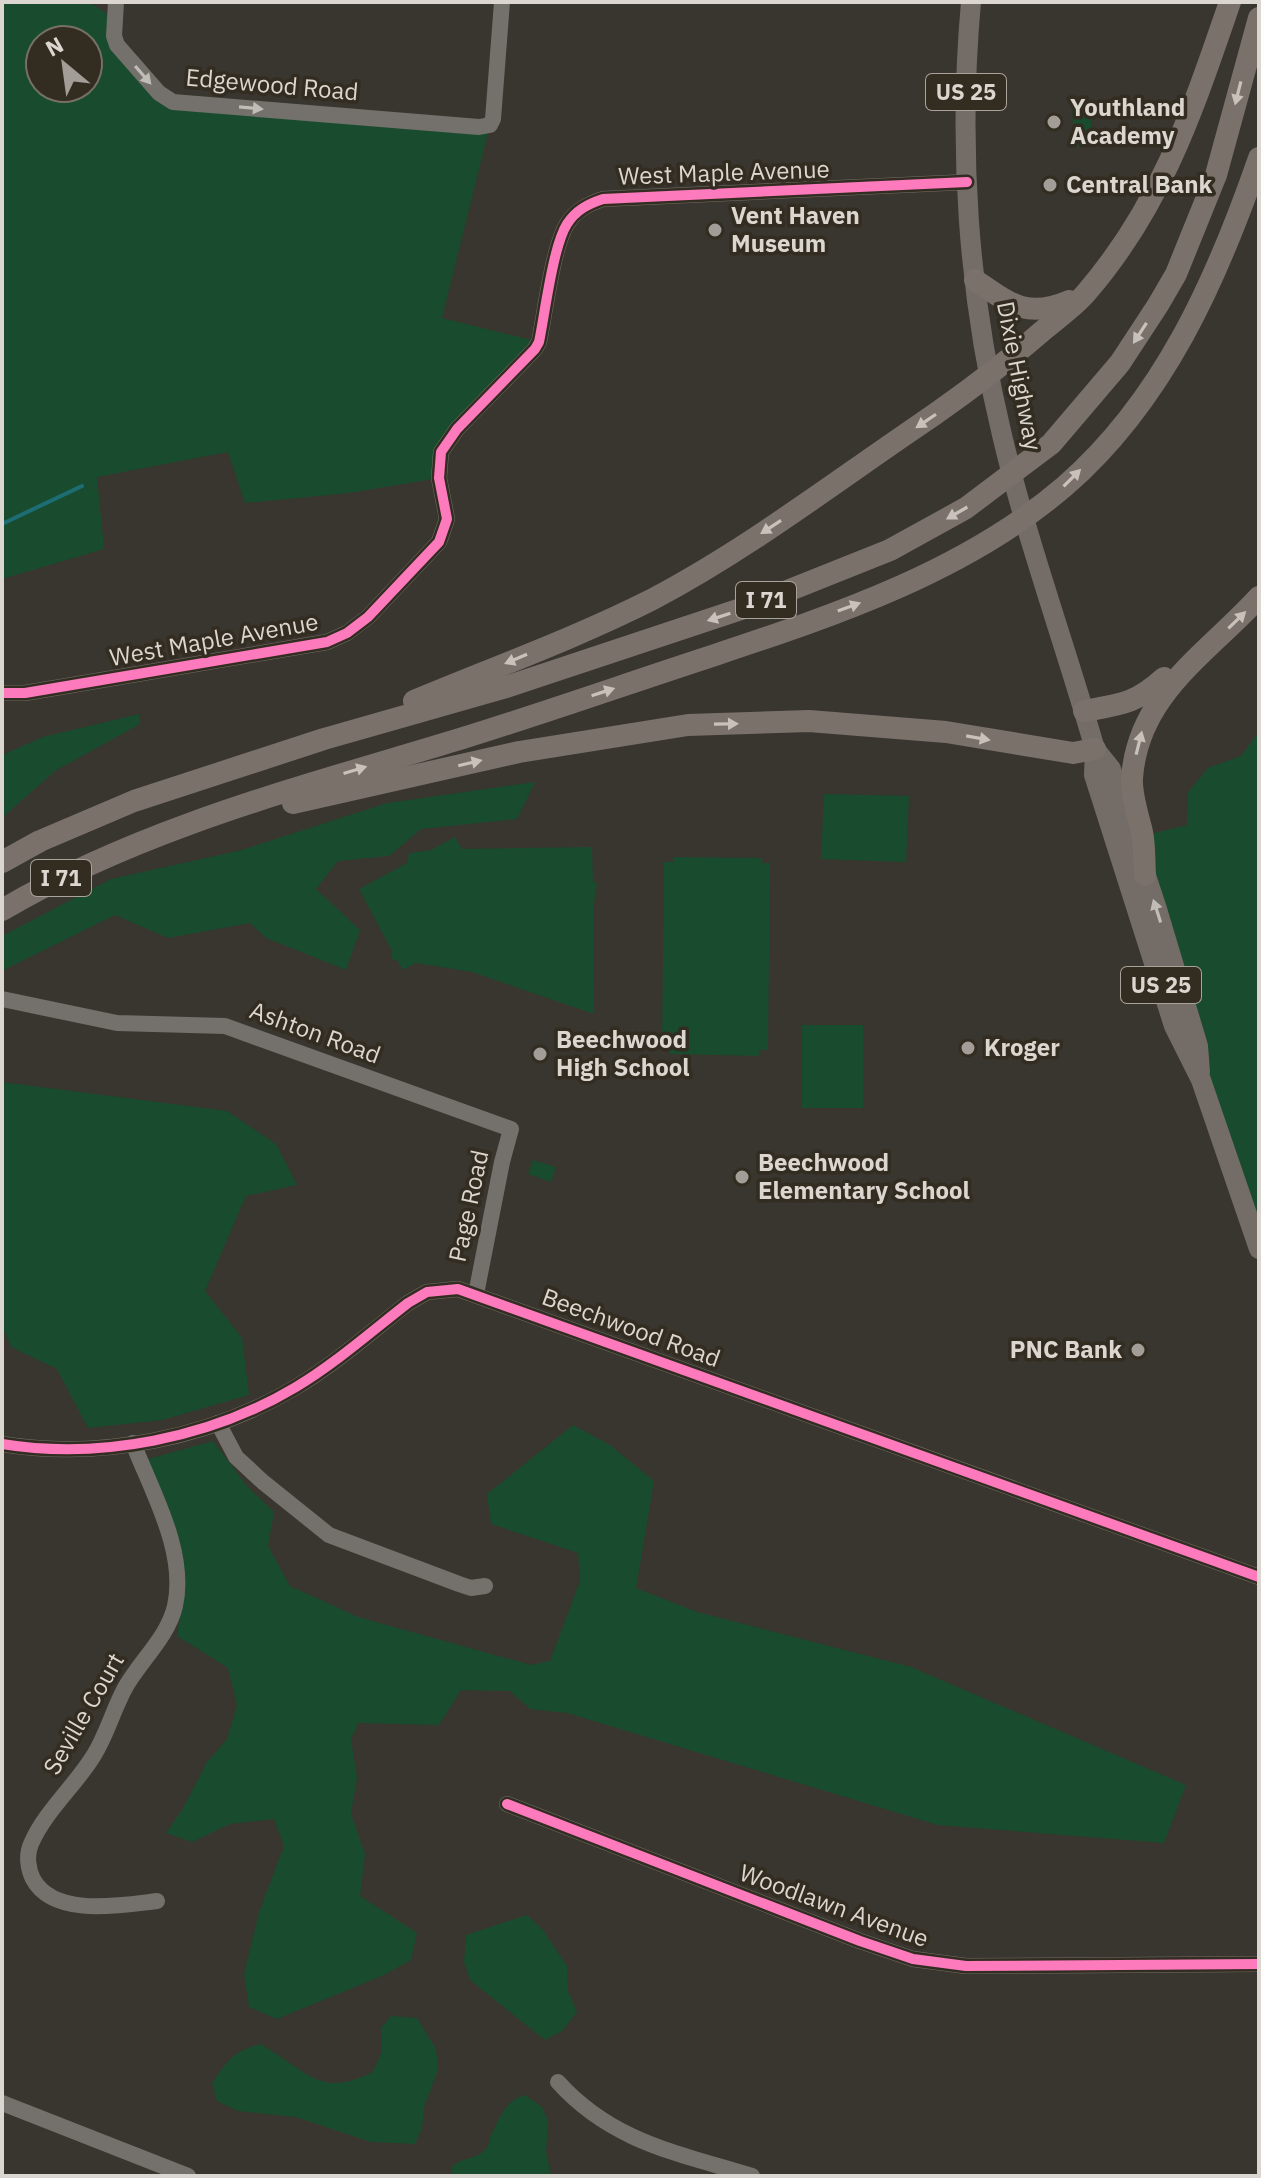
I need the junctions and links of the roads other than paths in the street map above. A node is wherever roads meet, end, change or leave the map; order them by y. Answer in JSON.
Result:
{"nodes":[{"id":1,"x":116,"y":2,"type":"edge"},
{"id":2,"x":502,"y":2,"type":"edge"},
{"id":3,"x":971,"y":2,"type":"edge"},
{"id":4,"x":1230,"y":2,"type":"edge"},
{"id":5,"x":1259,"y":18,"type":"edge"},
{"id":6,"x":1259,"y":158,"type":"edge"},
{"id":7,"x":967,"y":182,"type":"junction"},
{"id":8,"x":975,"y":280,"type":"junction"},
{"id":9,"x":1085,"y":294,"type":"junction"},
{"id":10,"x":990,"y":376,"type":"junction"},
{"id":11,"x":1259,"y":597,"type":"edge"},
{"id":12,"x":1213,"y":641,"type":"junction"},
{"id":13,"x":2,"y":693,"type":"edge"},
{"id":14,"x":1084,"y":711,"type":"junction"},
{"id":15,"x":324,"y":739,"type":"junction"},
{"id":16,"x":1095,"y":749,"type":"junction"},
{"id":17,"x":122,"y":849,"type":"junction"},
{"id":18,"x":2,"y":862,"type":"edge"},
{"id":19,"x":1145,"y":875,"type":"junction"},
{"id":20,"x":2,"y":910,"type":"edge"},
{"id":21,"x":2,"y":999,"type":"edge"},
{"id":22,"x":1201,"y":1080,"type":"junction"},
{"id":23,"x":511,"y":1129,"type":"joint"},
{"id":24,"x":1259,"y":1249,"type":"edge"},
{"id":25,"x":476,"y":1294,"type":"junction"},
{"id":26,"x":218,"y":1423,"type":"junction"},
{"id":27,"x":133,"y":1443,"type":"junction"},
{"id":28,"x":2,"y":1444,"type":"edge"},
{"id":29,"x":1259,"y":1577,"type":"edge"},
{"id":30,"x":485,"y":1586,"type":"dead end"},
{"id":31,"x":507,"y":1804,"type":"dead end"},
{"id":32,"x":157,"y":1901,"type":"dead end"},
{"id":33,"x":1259,"y":1964,"type":"edge"},
{"id":34,"x":558,"y":2082,"type":"dead end"},
{"id":35,"x":2,"y":2103,"type":"edge"},
{"id":36,"x":188,"y":2176,"type":"edge"},
{"id":37,"x":752,"y":2176,"type":"edge"}],
"edges":[{"from":1,"to":2,"type":"street","name":"Edgewood Road","one_way":true},
{"from":3,"to":7,"type":"main road","name":"Dixie Highway","number":"US 25"},
{"from":4,"to":9,"type":"highway"},
{"from":5,"to":15,"type":"highway","number":"I 71","one_way":true},
{"from":17,"to":6,"type":"highway","number":"I 71","one_way":true},
{"from":7,"to":8,"type":"main road","name":"Dixie Highway","number":"US 25"},
{"from":7,"to":13,"type":"street","name":"West Maple Avenue"},
{"from":8,"to":9,"type":"highway"},
{"from":8,"to":10,"type":"main road","name":"Dixie Highway","number":"US 25"},
{"from":9,"to":10,"type":"highway"},
{"from":10,"to":14,"type":"main road","name":"Dixie Highway","number":"US 25"},
{"from":10,"to":15,"type":"highway","one_way":true},
{"from":12,"to":11,"type":"highway","one_way":true},
{"from":12,"to":14,"type":"highway"},
{"from":19,"to":12,"type":"highway","one_way":true},
{"from":14,"to":16,"type":"main road","name":"Dixie Highway","number":"US 25"},
{"from":15,"to":18,"type":"highway","number":"I 71"},
{"from":17,"to":16,"type":"highway","one_way":true},
{"from":16,"to":19,"type":"main road","name":"Dixie Highway","number":"US 25"},
{"from":16,"to":22,"type":"main road","name":"Dixie Highway","number":"US 25"},
{"from":17,"to":20,"type":"highway","number":"I 71"},
{"from":22,"to":19,"type":"main road","name":"Dixie Highway","number":"US 25","one_way":true},
{"from":21,"to":23,"type":"street","name":"Ashton Road"},
{"from":22,"to":24,"type":"main road","name":"Dixie Highway","number":"US 25"},
{"from":23,"to":25,"type":"street","name":"Page Road"},
{"from":25,"to":26,"type":"street","name":"Beechwood Road"},
{"from":25,"to":29,"type":"street","name":"Beechwood Road"},
{"from":26,"to":27,"type":"street","name":"Beechwood Road"},
{"from":26,"to":30,"type":"street"},
{"from":27,"to":28,"type":"street","name":"Beechwood Road"},
{"from":27,"to":32,"type":"street","name":"Seville Court"},
{"from":31,"to":33,"type":"street","name":"Woodlawn Avenue"},
{"from":34,"to":37,"type":"street"},
{"from":35,"to":36,"type":"street"}]}
